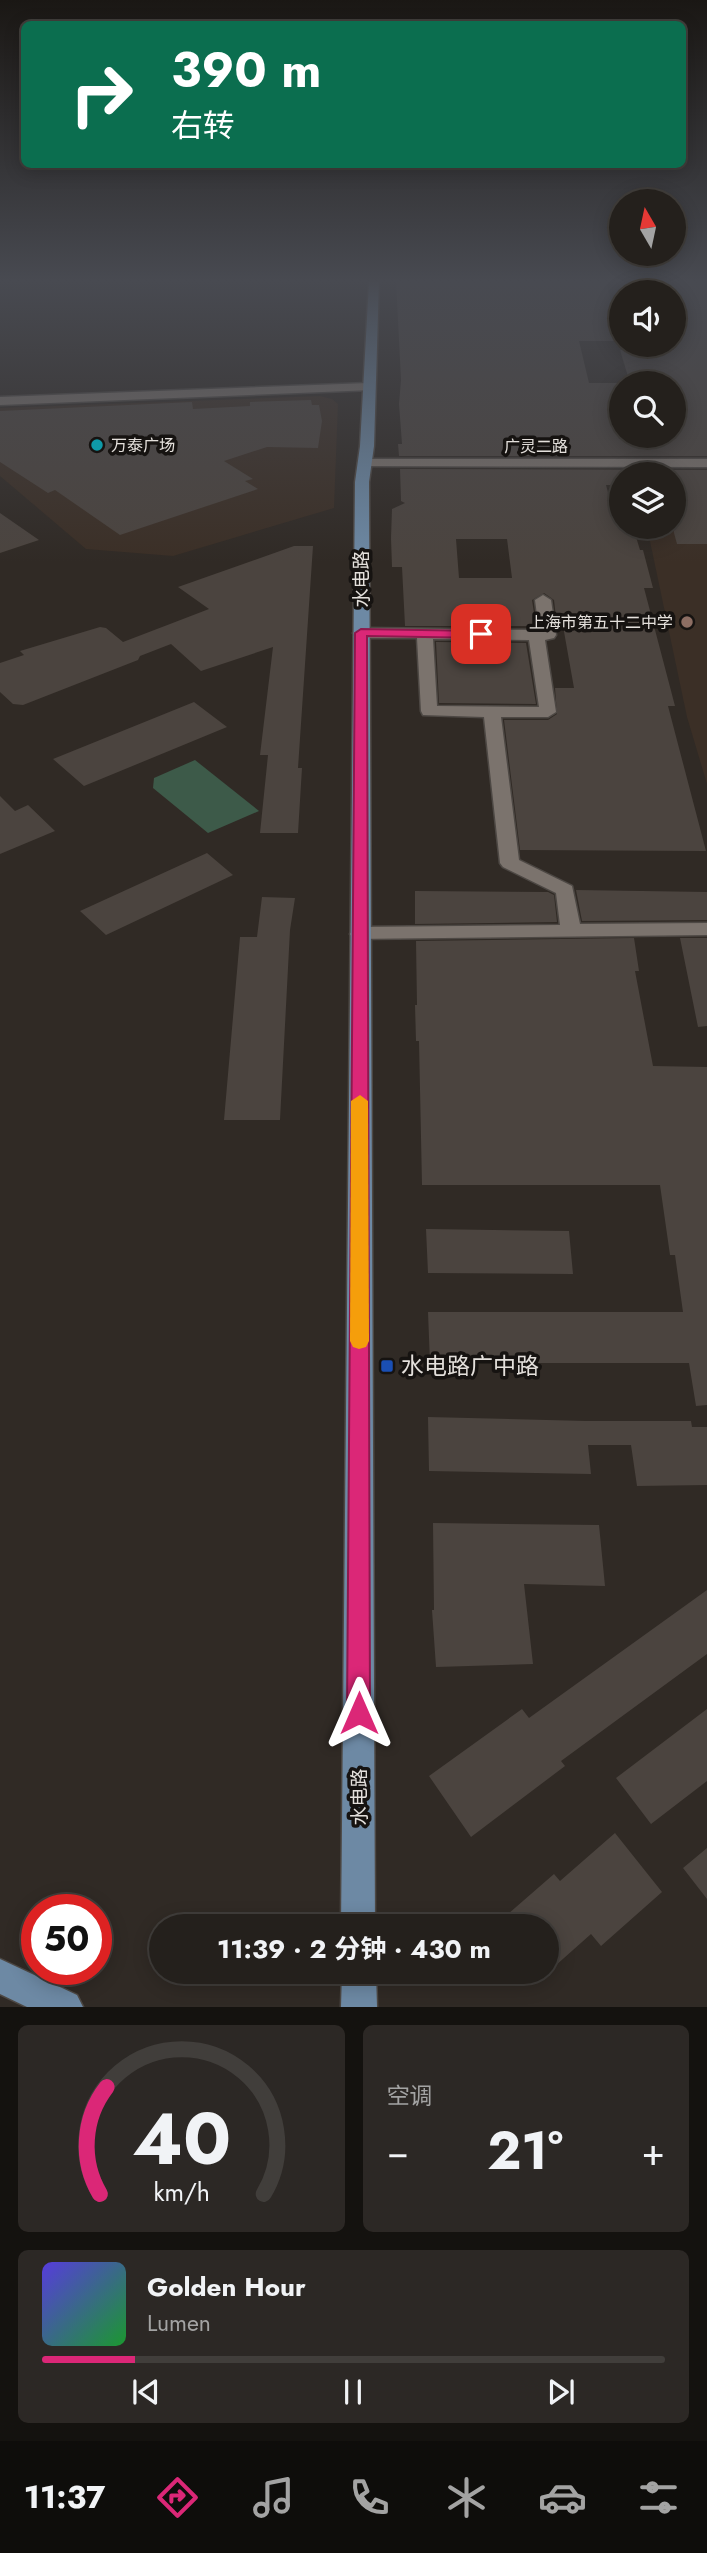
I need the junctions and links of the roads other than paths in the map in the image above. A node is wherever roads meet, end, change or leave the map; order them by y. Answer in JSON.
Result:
{"nodes":[{"id":1,"x":370,"y":375,"type":"edge"},
{"id":2,"x":369,"y":387,"type":"junction"},
{"id":3,"x":0,"y":401,"type":"edge"},
{"id":4,"x":365,"y":463,"type":"junction"},
{"id":5,"x":707,"y":463,"type":"edge"},
{"id":6,"x":543,"y":600,"type":"dead end"},
{"id":7,"x":361,"y":633,"type":"junction"},
{"id":8,"x":425,"y":634,"type":"junction"},
{"id":9,"x":536,"y":635,"type":"junction"},
{"id":10,"x":492,"y":712,"type":"junction"},
{"id":11,"x":707,"y":929,"type":"edge"},
{"id":12,"x":571,"y":931,"type":"junction"},
{"id":13,"x":360,"y":934,"type":"junction"},
{"id":14,"x":358,"y":1914,"type":"edge"},
{"id":15,"x":0,"y":1976,"type":"edge"},
{"id":16,"x":359,"y":1984,"type":"edge"},
{"id":17,"x":65,"y":2007,"type":"edge"},
{"id":18,"x":359,"y":2007,"type":"edge"}],
"edges":[{"from":1,"to":2,"type":"main road","name":"水电路"},
{"from":2,"to":3,"type":"street"},
{"from":2,"to":4,"type":"main road","name":"水电路"},
{"from":4,"to":5,"type":"street","name":"广灵二路"},
{"from":4,"to":7,"type":"main road","name":"水电路"},
{"from":6,"to":9,"type":"street"},
{"from":7,"to":8,"type":"street"},
{"from":7,"to":13,"type":"main road","name":"水电路"},
{"from":8,"to":9,"type":"street"},
{"from":8,"to":10,"type":"street"},
{"from":9,"to":10,"type":"street"},
{"from":10,"to":12,"type":"street"},
{"from":11,"to":12,"type":"street"},
{"from":12,"to":13,"type":"street"},
{"from":13,"to":14,"type":"main road","name":"水电路"},
{"from":15,"to":17,"type":"main road"},
{"from":16,"to":18,"type":"main road"}]}
